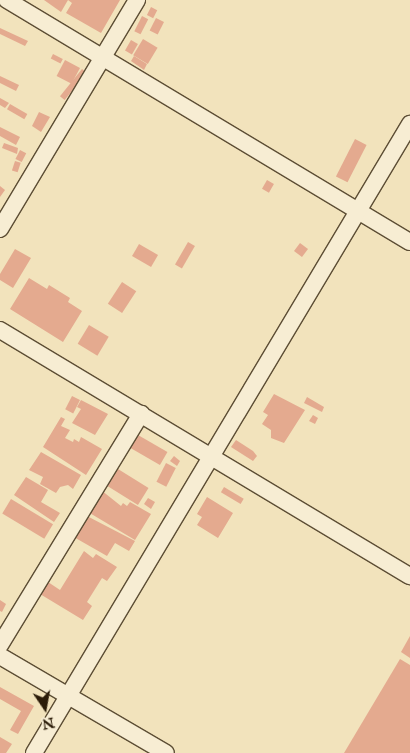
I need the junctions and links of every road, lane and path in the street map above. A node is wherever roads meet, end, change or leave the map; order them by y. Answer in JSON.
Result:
{"nodes":[{"id":1,"x":7,"y":0,"type":"edge"},
{"id":2,"x":137,"y":0,"type":"edge"},
{"id":3,"x":103,"y":58,"type":"junction"},
{"id":4,"x":410,"y":124,"type":"edge"},
{"id":5,"x":358,"y":211,"type":"junction"},
{"id":6,"x":0,"y":229,"type":"edge"},
{"id":7,"x":410,"y":242,"type":"edge"},
{"id":8,"x":0,"y":330,"type":"edge"},
{"id":9,"x":141,"y":414,"type":"junction"},
{"id":10,"x":211,"y":457,"type":"junction"},
{"id":11,"x":410,"y":576,"type":"edge"},
{"id":12,"x":0,"y":645,"type":"edge"},
{"id":13,"x":0,"y":656,"type":"edge"},
{"id":14,"x":69,"y":696,"type":"junction"},
{"id":15,"x":34,"y":753,"type":"edge"},
{"id":16,"x":166,"y":753,"type":"edge"}],
"edges":[{"from":1,"to":3,"type":"street"},
{"from":2,"to":3,"type":"street"},
{"from":3,"to":5,"type":"street"},
{"from":3,"to":6,"type":"street"},
{"from":4,"to":5,"type":"street"},
{"from":5,"to":7,"type":"street"},
{"from":5,"to":10,"type":"street"},
{"from":8,"to":9,"type":"street"},
{"from":9,"to":10,"type":"street"},
{"from":9,"to":12,"type":"street"},
{"from":10,"to":11,"type":"street"},
{"from":10,"to":14,"type":"street"},
{"from":13,"to":14,"type":"street"},
{"from":14,"to":15,"type":"street"},
{"from":14,"to":16,"type":"street"}]}
